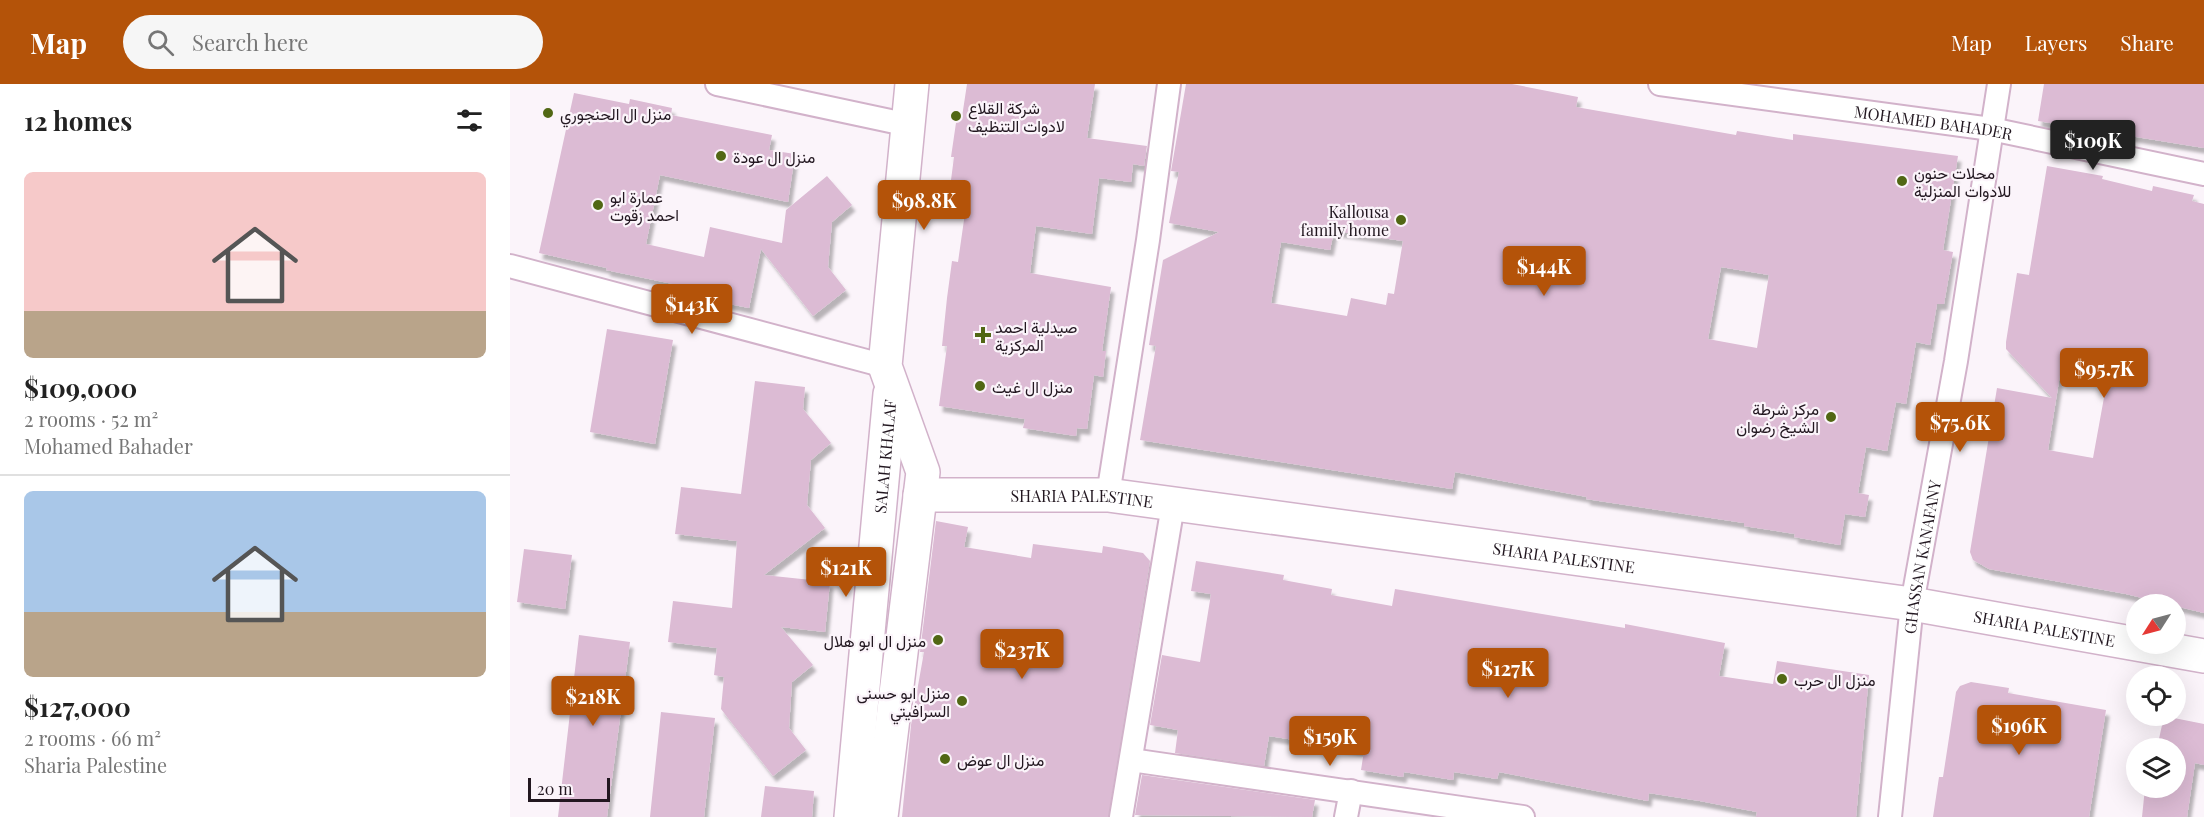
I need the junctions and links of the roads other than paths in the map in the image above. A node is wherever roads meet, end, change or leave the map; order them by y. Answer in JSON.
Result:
{"nodes":[{"id":1,"x":717,"y":84,"type":"edge"},
{"id":2,"x":912,"y":84,"type":"edge"},
{"id":3,"x":1169,"y":84,"type":"edge"},
{"id":4,"x":1660,"y":84,"type":"edge"},
{"id":5,"x":1999,"y":84,"type":"edge"},
{"id":6,"x":909,"y":125,"type":"junction"},
{"id":7,"x":1991,"y":129,"type":"junction"},
{"id":8,"x":2204,"y":174,"type":"edge"},
{"id":9,"x":510,"y":266,"type":"edge"},
{"id":10,"x":888,"y":375,"type":"junction"},
{"id":11,"x":920,"y":495,"type":"junction"},
{"id":12,"x":1108,"y":495,"type":"junction"},
{"id":13,"x":1173,"y":505,"type":"junction"},
{"id":14,"x":1912,"y":604,"type":"junction"},
{"id":15,"x":2204,"y":656,"type":"edge"},
{"id":16,"x":1131,"y":760,"type":"junction"},
{"id":17,"x":1351,"y":790,"type":"junction"},
{"id":18,"x":851,"y":817,"type":"edge"},
{"id":19,"x":881,"y":817,"type":"edge"},
{"id":20,"x":1121,"y":817,"type":"edge"},
{"id":21,"x":1346,"y":817,"type":"edge"},
{"id":22,"x":1524,"y":817,"type":"edge"},
{"id":23,"x":1890,"y":817,"type":"edge"}],
"edges":[{"from":1,"to":6,"type":"street"},
{"from":2,"to":6,"type":"street","name":"SALAH KHALAF"},
{"from":3,"to":12,"type":"street"},
{"from":4,"to":7,"type":"street","name":"MOHAMED BAHADER"},
{"from":5,"to":7,"type":"street","name":"GHASSAN KANAFANY"},
{"from":6,"to":10,"type":"street","name":"SALAH KHALAF"},
{"from":7,"to":8,"type":"street","name":"MOHAMED BAHADER"},
{"from":7,"to":14,"type":"street","name":"GHASSAN KANAFANY"},
{"from":9,"to":10,"type":"street"},
{"from":10,"to":11,"type":"street","name":"SALAH KHALAF"},
{"from":10,"to":18,"type":"street","name":"SALAH KHALAF"},
{"from":11,"to":12,"type":"street","name":"SHARIA PALESTINE"},
{"from":11,"to":19,"type":"street","name":"SALAH KHALAF"},
{"from":12,"to":13,"type":"street","name":"SHARIA PALESTINE"},
{"from":13,"to":14,"type":"street","name":"SHARIA PALESTINE"},
{"from":13,"to":16,"type":"street"},
{"from":14,"to":15,"type":"street","name":"SHARIA PALESTINE"},
{"from":14,"to":23,"type":"street","name":"GHASSAN KANAFANY"},
{"from":16,"to":17,"type":"street"},
{"from":16,"to":20,"type":"street"},
{"from":17,"to":21,"type":"street"},
{"from":17,"to":22,"type":"street"}]}
